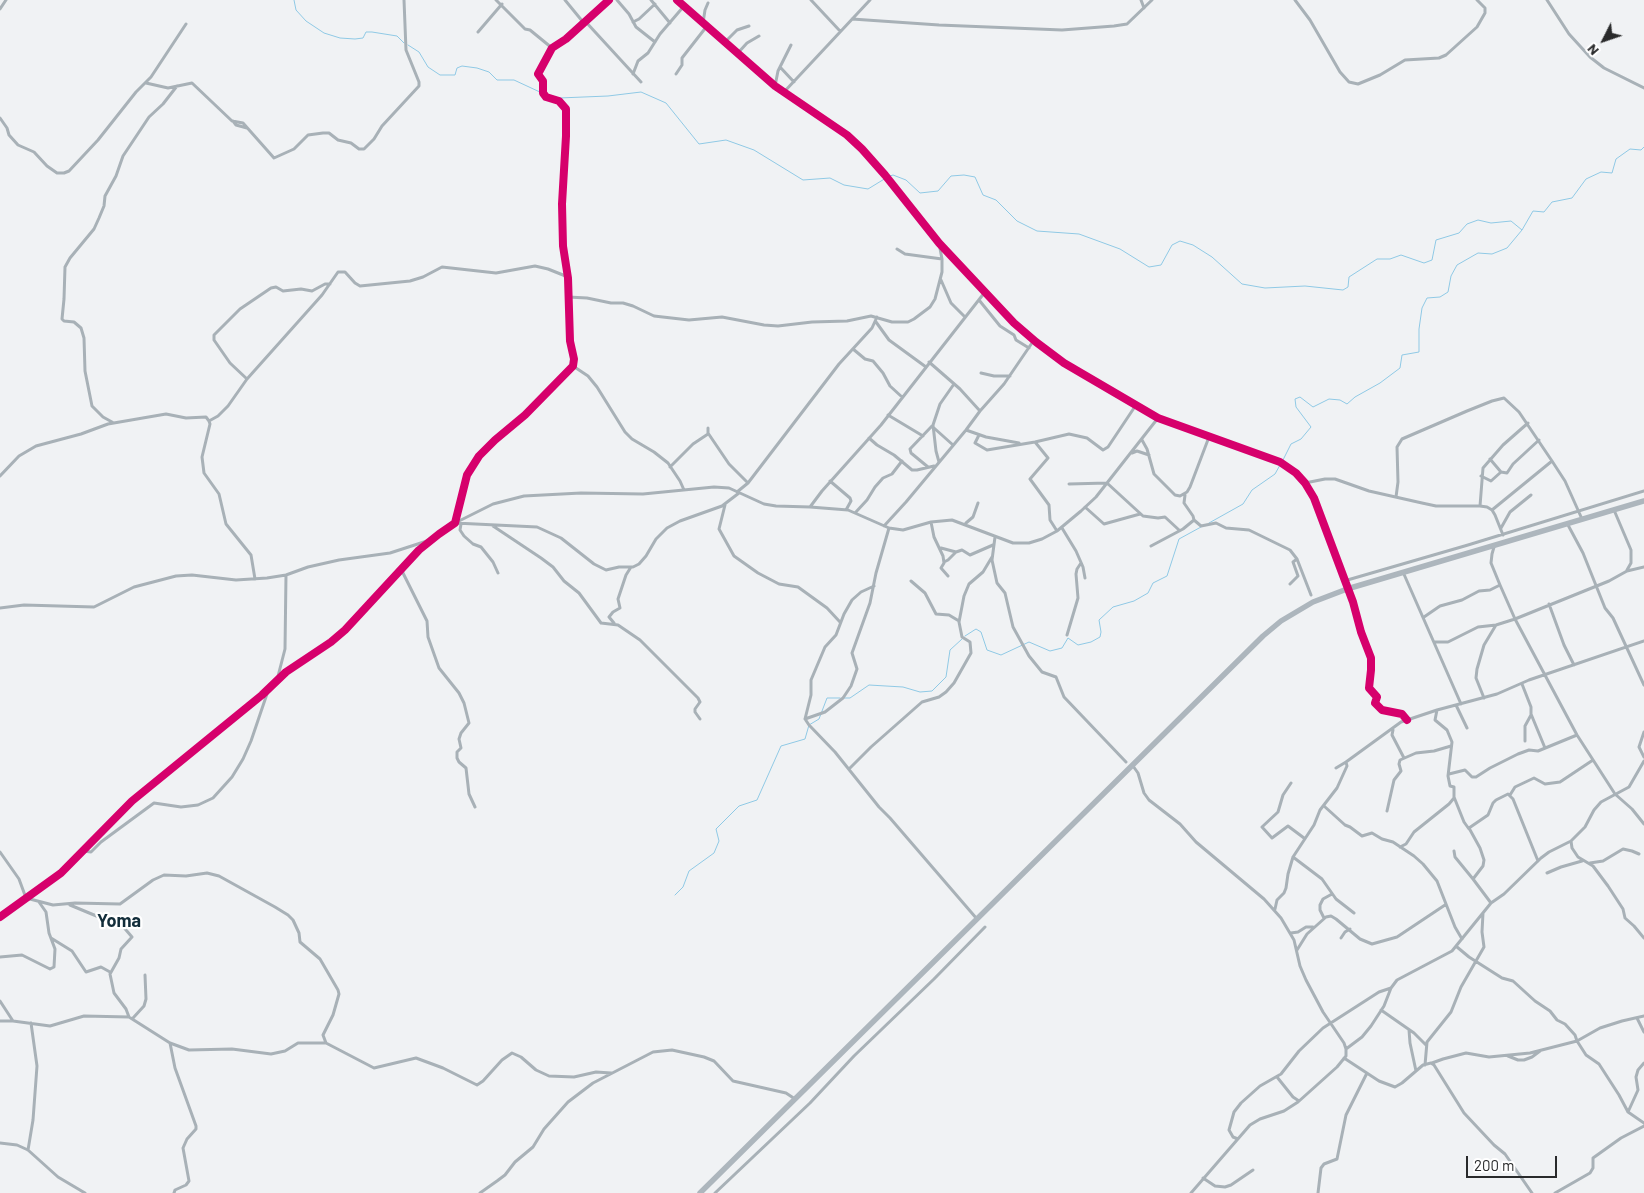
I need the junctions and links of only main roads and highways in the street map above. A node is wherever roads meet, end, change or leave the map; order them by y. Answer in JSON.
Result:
{"nodes":[{"id":1,"x":1644,"y":501,"type":"edge"},
{"id":2,"x":700,"y":1193,"type":"edge"}],
"edges":[{"from":1,"to":2,"type":"highway"}]}
